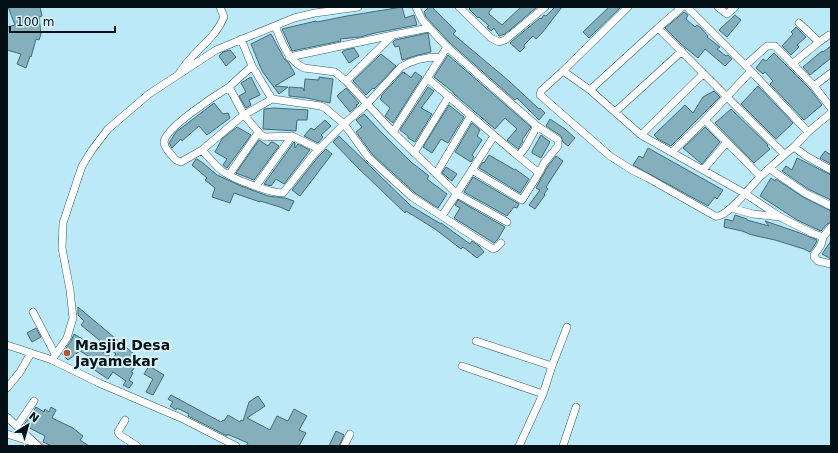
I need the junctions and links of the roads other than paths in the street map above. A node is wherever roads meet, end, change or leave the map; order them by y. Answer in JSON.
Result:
{"nodes":[{"id":1,"x":220,"y":7,"type":"edge"},
{"id":2,"x":358,"y":7,"type":"edge"},
{"id":3,"x":416,"y":7,"type":"edge"},
{"id":4,"x":458,"y":7,"type":"edge"},
{"id":5,"x":545,"y":7,"type":"edge"},
{"id":6,"x":628,"y":7,"type":"edge"},
{"id":7,"x":682,"y":7,"type":"edge"},
{"id":8,"x":687,"y":7,"type":"edge"},
{"id":9,"x":718,"y":7,"type":"edge"},
{"id":10,"x":735,"y":7,"type":"edge"},
{"id":11,"x":799,"y":24,"type":"dead end"},
{"id":12,"x":275,"y":26,"type":"junction"},
{"id":13,"x":429,"y":28,"type":"junction"},
{"id":14,"x":658,"y":28,"type":"junction"},
{"id":15,"x":393,"y":35,"type":"junction"},
{"id":16,"x":829,"y":35,"type":"dead end"},
{"id":17,"x":242,"y":39,"type":"junction"},
{"id":18,"x":819,"y":42,"type":"junction"},
{"id":19,"x":447,"y":47,"type":"junction"},
{"id":20,"x":682,"y":52,"type":"junction"},
{"id":21,"x":289,"y":56,"type":"junction"},
{"id":22,"x":440,"y":57,"type":"junction"},
{"id":23,"x":792,"y":64,"type":"junction"},
{"id":24,"x":252,"y":66,"type":"junction"},
{"id":25,"x":749,"y":68,"type":"junction"},
{"id":26,"x":563,"y":71,"type":"junction"},
{"id":27,"x":831,"y":73,"type":"edge"},
{"id":28,"x":703,"y":74,"type":"junction"},
{"id":29,"x":178,"y":75,"type":"junction"},
{"id":30,"x":427,"y":78,"type":"junction"},
{"id":31,"x":346,"y":81,"type":"junction"},
{"id":32,"x":814,"y":86,"type":"junction"},
{"id":33,"x":228,"y":87,"type":"junction"},
{"id":34,"x":590,"y":90,"type":"junction"},
{"id":35,"x":449,"y":96,"type":"junction"},
{"id":36,"x":727,"y":97,"type":"junction"},
{"id":37,"x":272,"y":98,"type":"junction"},
{"id":38,"x":366,"y":104,"type":"junction"},
{"id":39,"x":831,"y":108,"type":"edge"},
{"id":40,"x":615,"y":112,"type":"junction"},
{"id":41,"x":831,"y":113,"type":"edge"},
{"id":42,"x":244,"y":115,"type":"junction"},
{"id":43,"x":471,"y":115,"type":"junction"},
{"id":44,"x":705,"y":120,"type":"junction"},
{"id":45,"x":344,"y":124,"type":"junction"},
{"id":46,"x":537,"y":126,"type":"junction"},
{"id":47,"x":393,"y":132,"type":"junction"},
{"id":48,"x":808,"y":132,"type":"junction"},
{"id":49,"x":258,"y":133,"type":"junction"},
{"id":50,"x":641,"y":134,"type":"junction"},
{"id":51,"x":292,"y":136,"type":"junction"},
{"id":52,"x":494,"y":136,"type":"junction"},
{"id":53,"x":726,"y":142,"type":"junction"},
{"id":54,"x":794,"y":147,"type":"junction"},
{"id":55,"x":319,"y":149,"type":"junction"},
{"id":56,"x":202,"y":150,"type":"junction"},
{"id":57,"x":672,"y":152,"type":"junction"},
{"id":58,"x":414,"y":153,"type":"junction"},
{"id":59,"x":784,"y":154,"type":"junction"},
{"id":60,"x":518,"y":156,"type":"junction"},
{"id":61,"x":770,"y":169,"type":"junction"},
{"id":62,"x":472,"y":170,"type":"junction"},
{"id":63,"x":703,"y":170,"type":"junction"},
{"id":64,"x":831,"y":170,"type":"edge"},
{"id":65,"x":539,"y":173,"type":"junction"},
{"id":66,"x":436,"y":174,"type":"junction"},
{"id":67,"x":229,"y":175,"type":"junction"},
{"id":68,"x":760,"y":176,"type":"junction"},
{"id":69,"x":256,"y":186,"type":"junction"},
{"id":70,"x":744,"y":193,"type":"junction"},
{"id":71,"x":457,"y":194,"type":"junction"},
{"id":72,"x":831,"y":206,"type":"edge"},
{"id":73,"x":731,"y":208,"type":"junction"},
{"id":74,"x":442,"y":216,"type":"junction"},
{"id":75,"x":782,"y":218,"type":"junction"},
{"id":76,"x":507,"y":222,"type":"dead end"},
{"id":77,"x":831,"y":226,"type":"edge"},
{"id":78,"x":823,"y":237,"type":"junction"},
{"id":79,"x":501,"y":243,"type":"dead end"},
{"id":80,"x":831,"y":264,"type":"edge"},
{"id":81,"x":33,"y":312,"type":"dead end"},
{"id":82,"x":566,"y":327,"type":"dead end"},
{"id":83,"x":476,"y":341,"type":"dead end"},
{"id":84,"x":7,"y":345,"type":"edge"},
{"id":85,"x":30,"y":353,"type":"junction"},
{"id":86,"x":54,"y":357,"type":"junction"},
{"id":87,"x":462,"y":366,"type":"dead end"},
{"id":88,"x":552,"y":366,"type":"junction"},
{"id":89,"x":7,"y":388,"type":"edge"},
{"id":90,"x":543,"y":394,"type":"junction"},
{"id":91,"x":34,"y":402,"type":"dead end"},
{"id":92,"x":576,"y":407,"type":"dead end"},
{"id":93,"x":7,"y":417,"type":"edge"},
{"id":94,"x":125,"y":420,"type":"dead end"},
{"id":95,"x":17,"y":426,"type":"junction"},
{"id":96,"x":7,"y":434,"type":"edge"},
{"id":97,"x":350,"y":434,"type":"dead end"},
{"id":98,"x":36,"y":444,"type":"edge"},
{"id":99,"x":137,"y":446,"type":"edge"},
{"id":100,"x":236,"y":446,"type":"edge"},
{"id":101,"x":344,"y":446,"type":"edge"},
{"id":102,"x":519,"y":446,"type":"edge"},
{"id":103,"x":564,"y":446,"type":"edge"}],
"edges":[{"from":1,"to":29,"type":"street"},
{"from":2,"to":12,"type":"street"},
{"from":3,"to":13,"type":"street"},
{"from":4,"to":5,"type":"street"},
{"from":6,"to":26,"type":"street"},
{"from":7,"to":14,"type":"street"},
{"from":8,"to":25,"type":"street"},
{"from":9,"to":10,"type":"street"},
{"from":11,"to":18,"type":"street"},
{"from":12,"to":17,"type":"street"},
{"from":12,"to":21,"type":"street"},
{"from":13,"to":15,"type":"street"},
{"from":13,"to":19,"type":"street"},
{"from":14,"to":20,"type":"street"},
{"from":14,"to":34,"type":"street"},
{"from":15,"to":21,"type":"street"},
{"from":15,"to":31,"type":"street"},
{"from":16,"to":18,"type":"street"},
{"from":17,"to":24,"type":"street"},
{"from":17,"to":29,"type":"street"},
{"from":18,"to":23,"type":"street"},
{"from":19,"to":22,"type":"street"},
{"from":19,"to":46,"type":"street"},
{"from":20,"to":28,"type":"street"},
{"from":20,"to":40,"type":"street"},
{"from":21,"to":31,"type":"street"},
{"from":22,"to":30,"type":"street"},
{"from":22,"to":38,"type":"street"},
{"from":23,"to":25,"type":"street"},
{"from":23,"to":32,"type":"street"},
{"from":24,"to":33,"type":"street"},
{"from":24,"to":37,"type":"street"},
{"from":25,"to":36,"type":"street"},
{"from":25,"to":48,"type":"street"},
{"from":26,"to":34,"type":"street"},
{"from":26,"to":73,"type":"street"},
{"from":27,"to":32,"type":"street"},
{"from":28,"to":36,"type":"street"},
{"from":28,"to":50,"type":"street"},
{"from":29,"to":86,"type":"street"},
{"from":30,"to":35,"type":"street"},
{"from":30,"to":47,"type":"street"},
{"from":31,"to":38,"type":"street"},
{"from":32,"to":39,"type":"street"},
{"from":33,"to":42,"type":"street"},
{"from":33,"to":56,"type":"street"},
{"from":34,"to":40,"type":"street"},
{"from":35,"to":43,"type":"street"},
{"from":35,"to":58,"type":"street"},
{"from":36,"to":44,"type":"street"},
{"from":36,"to":59,"type":"street"},
{"from":37,"to":42,"type":"street"},
{"from":37,"to":45,"type":"street"},
{"from":38,"to":45,"type":"street"},
{"from":38,"to":47,"type":"street"},
{"from":40,"to":50,"type":"street"},
{"from":41,"to":48,"type":"street"},
{"from":42,"to":49,"type":"street"},
{"from":42,"to":56,"type":"street"},
{"from":43,"to":52,"type":"street"},
{"from":43,"to":66,"type":"street"},
{"from":44,"to":53,"type":"street"},
{"from":44,"to":57,"type":"street"},
{"from":45,"to":55,"type":"street"},
{"from":45,"to":74,"type":"street"},
{"from":46,"to":60,"type":"street"},
{"from":46,"to":65,"type":"street"},
{"from":47,"to":58,"type":"street"},
{"from":48,"to":54,"type":"street"},
{"from":49,"to":51,"type":"street"},
{"from":49,"to":67,"type":"street"},
{"from":50,"to":57,"type":"street"},
{"from":51,"to":55,"type":"street"},
{"from":51,"to":69,"type":"street"},
{"from":52,"to":60,"type":"street"},
{"from":52,"to":62,"type":"street"},
{"from":53,"to":63,"type":"street"},
{"from":53,"to":68,"type":"street"},
{"from":54,"to":59,"type":"street"},
{"from":54,"to":64,"type":"street"},
{"from":55,"to":69,"type":"street"},
{"from":56,"to":67,"type":"street"},
{"from":57,"to":63,"type":"street"},
{"from":58,"to":66,"type":"street"},
{"from":59,"to":61,"type":"street"},
{"from":60,"to":65,"type":"street"},
{"from":61,"to":68,"type":"street"},
{"from":61,"to":72,"type":"street"},
{"from":62,"to":65,"type":"street"},
{"from":62,"to":71,"type":"street"},
{"from":63,"to":70,"type":"street"},
{"from":66,"to":71,"type":"street"},
{"from":67,"to":69,"type":"street"},
{"from":68,"to":70,"type":"street"},
{"from":70,"to":73,"type":"street"},
{"from":70,"to":75,"type":"street"},
{"from":71,"to":74,"type":"street"},
{"from":71,"to":76,"type":"street"},
{"from":73,"to":75,"type":"street"},
{"from":74,"to":79,"type":"street"},
{"from":75,"to":78,"type":"street"},
{"from":77,"to":78,"type":"street"},
{"from":78,"to":80,"type":"street"},
{"from":81,"to":86,"type":"street"},
{"from":82,"to":88,"type":"street"},
{"from":83,"to":88,"type":"street"},
{"from":84,"to":85,"type":"street"},
{"from":85,"to":86,"type":"street"},
{"from":85,"to":89,"type":"street"},
{"from":86,"to":100,"type":"street"},
{"from":87,"to":90,"type":"street"},
{"from":88,"to":90,"type":"street"},
{"from":90,"to":102,"type":"street"},
{"from":91,"to":95,"type":"street"},
{"from":92,"to":103,"type":"street"},
{"from":93,"to":95,"type":"street"},
{"from":94,"to":99,"type":"street"},
{"from":95,"to":98,"type":"street"},
{"from":96,"to":98,"type":"street"},
{"from":97,"to":101,"type":"street"}]}
